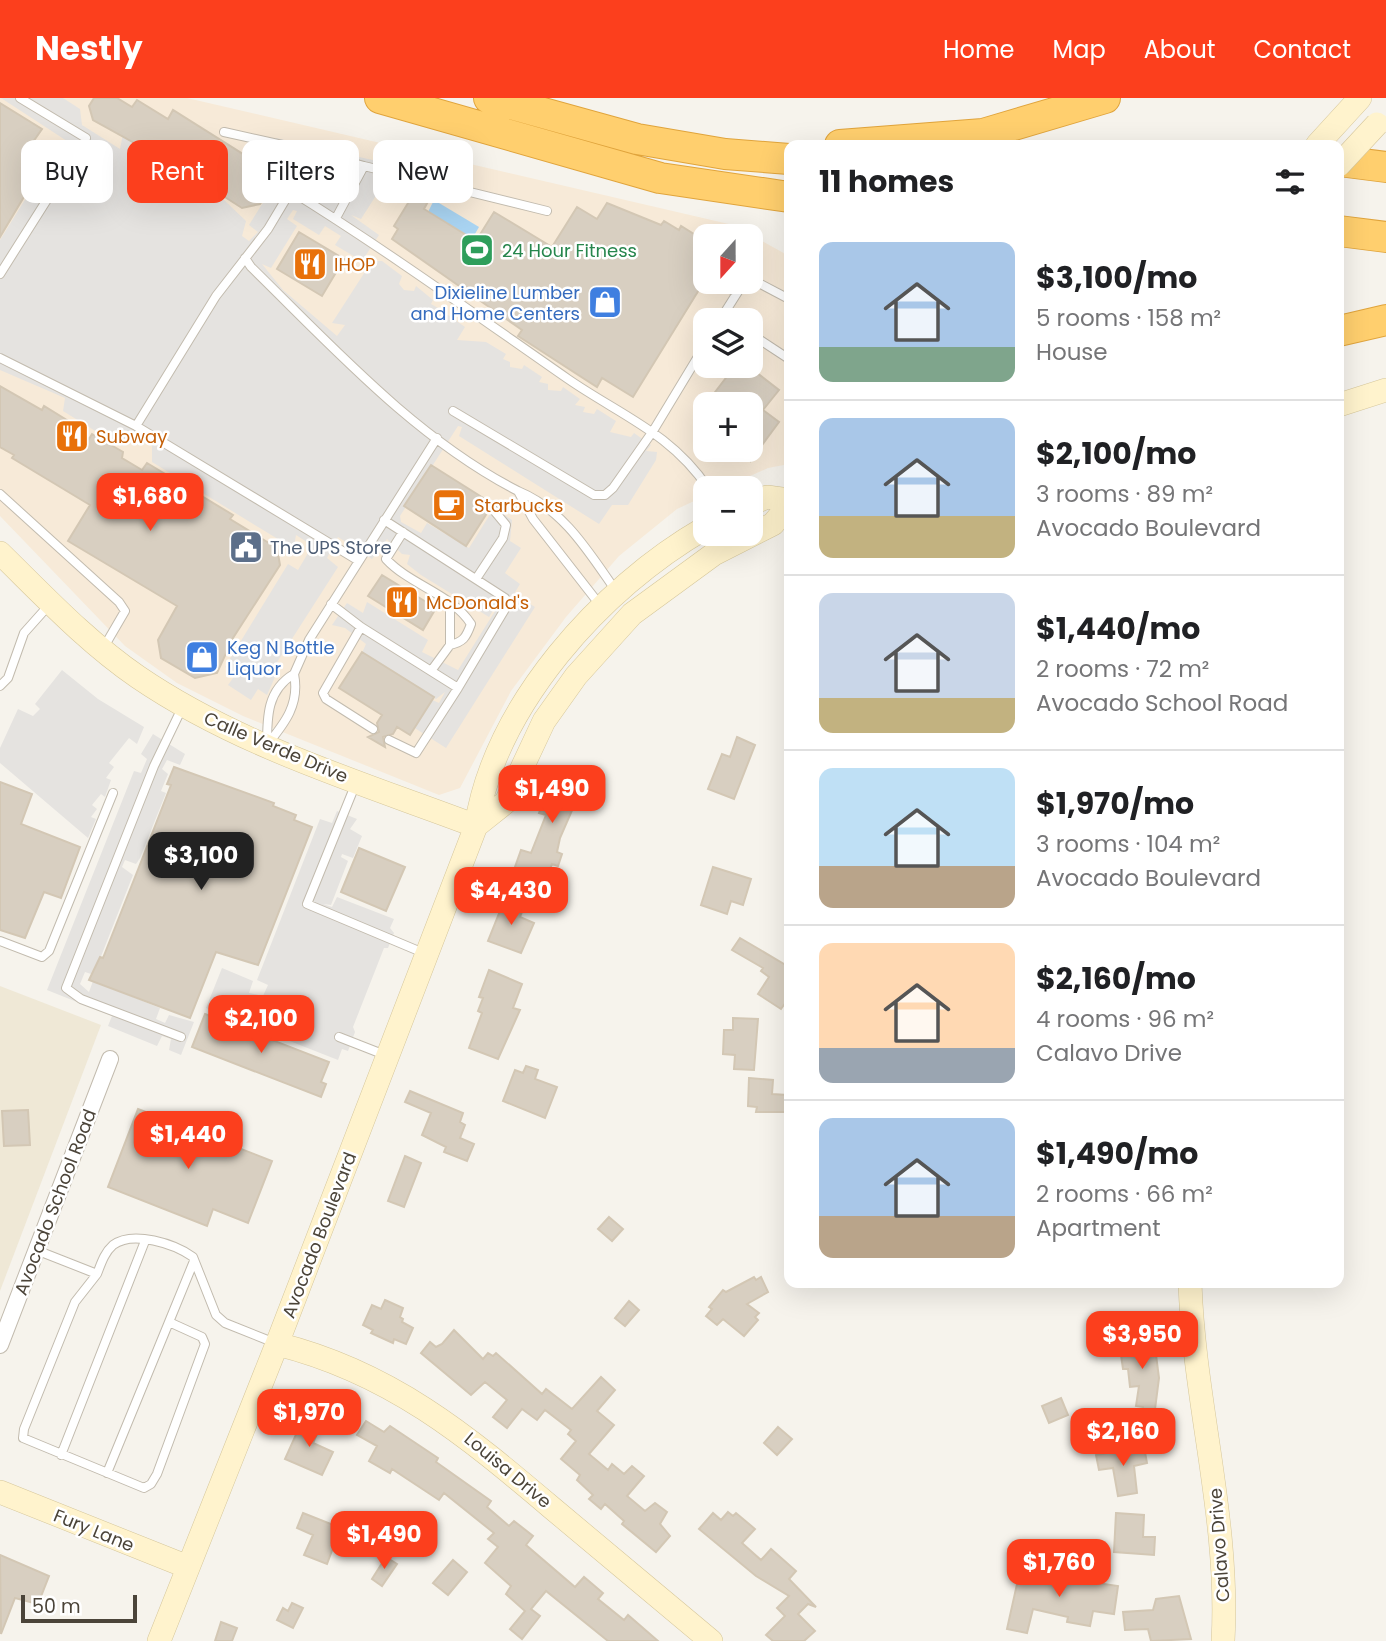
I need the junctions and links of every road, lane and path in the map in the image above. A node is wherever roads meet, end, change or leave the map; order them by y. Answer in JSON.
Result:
{"nodes":[{"id":1,"x":20,"y":98,"type":"edge"},
{"id":2,"x":380,"y":98,"type":"edge"},
{"id":3,"x":489,"y":98,"type":"edge"},
{"id":4,"x":1105,"y":98,"type":"edge"},
{"id":5,"x":1355,"y":103,"type":"edge"},
{"id":6,"x":1382,"y":120,"type":"edge"},
{"id":7,"x":224,"y":132,"type":"dead end"},
{"id":8,"x":260,"y":140,"type":"edge"},
{"id":9,"x":905,"y":140,"type":"edge"},
{"id":10,"x":1322,"y":140,"type":"edge"},
{"id":11,"x":784,"y":149,"type":"edge"},
{"id":12,"x":724,"y":153,"type":"junction"},
{"id":13,"x":1344,"y":158,"type":"edge"},
{"id":14,"x":784,"y":159,"type":"edge"},
{"id":15,"x":1344,"y":163,"type":"edge"},
{"id":16,"x":359,"y":165,"type":"edge"},
{"id":17,"x":364,"y":166,"type":"junction"},
{"id":18,"x":1386,"y":167,"type":"edge"},
{"id":19,"x":784,"y":198,"type":"edge"},
{"id":20,"x":283,"y":203,"type":"edge"},
{"id":21,"x":311,"y":203,"type":"edge"},
{"id":22,"x":547,"y":211,"type":"dead end"},
{"id":23,"x":336,"y":218,"type":"junction"},
{"id":24,"x":1344,"y":232,"type":"edge"},
{"id":25,"x":1386,"y":237,"type":"edge"},
{"id":26,"x":245,"y":258,"type":"junction"},
{"id":27,"x":0,"y":274,"type":"edge"},
{"id":28,"x":763,"y":285,"type":"edge"},
{"id":29,"x":784,"y":296,"type":"edge"},
{"id":30,"x":1386,"y":320,"type":"edge"},
{"id":31,"x":1344,"y":330,"type":"edge"},
{"id":32,"x":763,"y":342,"type":"edge"},
{"id":33,"x":784,"y":356,"type":"edge"},
{"id":34,"x":0,"y":358,"type":"edge"},
{"id":35,"x":693,"y":365,"type":"edge"},
{"id":36,"x":1386,"y":390,"type":"edge"},
{"id":37,"x":1344,"y":403,"type":"edge"},
{"id":38,"x":453,"y":411,"type":"dead end"},
{"id":39,"x":136,"y":426,"type":"junction"},
{"id":40,"x":653,"y":431,"type":"junction"},
{"id":41,"x":437,"y":438,"type":"junction"},
{"id":42,"x":699,"y":476,"type":"edge"},
{"id":43,"x":518,"y":491,"type":"junction"},
{"id":44,"x":0,"y":494,"type":"edge"},
{"id":45,"x":763,"y":500,"type":"edge"},
{"id":46,"x":784,"y":501,"type":"edge"},
{"id":47,"x":491,"y":507,"type":"dead end"},
{"id":48,"x":784,"y":509,"type":"edge"},
{"id":49,"x":384,"y":520,"type":"junction"},
{"id":50,"x":403,"y":532,"type":"junction"},
{"id":51,"x":693,"y":536,"type":"edge"},
{"id":52,"x":707,"y":546,"type":"edge"},
{"id":53,"x":0,"y":553,"type":"edge"},
{"id":54,"x":359,"y":561,"type":"junction"},
{"id":55,"x":476,"y":579,"type":"junction"},
{"id":56,"x":659,"y":593,"type":"junction"},
{"id":57,"x":609,"y":600,"type":"junction"},
{"id":58,"x":51,"y":603,"type":"junction"},
{"id":59,"x":331,"y":604,"type":"junction"},
{"id":60,"x":450,"y":604,"type":"junction"},
{"id":61,"x":360,"y":627,"type":"junction"},
{"id":62,"x":450,"y":645,"type":"junction"},
{"id":63,"x":102,"y":650,"type":"junction"},
{"id":64,"x":431,"y":671,"type":"junction"},
{"id":65,"x":294,"y":674,"type":"junction"},
{"id":66,"x":0,"y":686,"type":"edge"},
{"id":67,"x":458,"y":688,"type":"junction"},
{"id":68,"x":561,"y":697,"type":"junction"},
{"id":69,"x":183,"y":705,"type":"junction"},
{"id":70,"x":373,"y":729,"type":"dead end"},
{"id":71,"x":389,"y":740,"type":"dead end"},
{"id":72,"x":267,"y":745,"type":"junction"},
{"id":73,"x":357,"y":780,"type":"junction"},
{"id":74,"x":113,"y":793,"type":"dead end"},
{"id":75,"x":476,"y":827,"type":"junction"},
{"id":76,"x":0,"y":941,"type":"edge"},
{"id":77,"x":427,"y":954,"type":"junction"},
{"id":78,"x":181,"y":1037,"type":"dead end"},
{"id":79,"x":339,"y":1037,"type":"dead end"},
{"id":80,"x":388,"y":1057,"type":"junction"},
{"id":81,"x":110,"y":1059,"type":"dead end"},
{"id":82,"x":145,"y":1241,"type":"junction"},
{"id":83,"x":36,"y":1250,"type":"junction"},
{"id":84,"x":194,"y":1261,"type":"junction"},
{"id":85,"x":97,"y":1275,"type":"junction"},
{"id":86,"x":1190,"y":1288,"type":"edge"},
{"id":87,"x":169,"y":1322,"type":"junction"},
{"id":88,"x":277,"y":1344,"type":"junction"},
{"id":89,"x":0,"y":1345,"type":"edge"},
{"id":90,"x":61,"y":1455,"type":"junction"},
{"id":91,"x":107,"y":1473,"type":"junction"},
{"id":92,"x":0,"y":1492,"type":"edge"},
{"id":93,"x":188,"y":1567,"type":"junction"},
{"id":94,"x":159,"y":1641,"type":"edge"},
{"id":95,"x":711,"y":1641,"type":"edge"},
{"id":96,"x":1223,"y":1641,"type":"edge"}],
"edges":[{"from":1,"to":27,"type":"lane"},
{"from":2,"to":19,"type":"highway"},
{"from":3,"to":12,"type":"highway"},
{"from":4,"to":9,"type":"highway"},
{"from":5,"to":10,"type":"main road"},
{"from":6,"to":13,"type":"main road","bridge":true},
{"from":7,"to":8,"type":"lane"},
{"from":11,"to":12,"type":"highway"},
{"from":12,"to":14,"type":"highway"},
{"from":15,"to":18,"type":"highway"},
{"from":16,"to":17,"type":"lane"},
{"from":17,"to":22,"type":"lane"},
{"from":17,"to":23,"type":"lane"},
{"from":20,"to":26,"type":"lane"},
{"from":21,"to":23,"type":"lane"},
{"from":23,"to":40,"type":"lane"},
{"from":24,"to":25,"type":"highway"},
{"from":26,"to":39,"type":"lane"},
{"from":26,"to":41,"type":"lane"},
{"from":28,"to":29,"type":"lane"},
{"from":30,"to":31,"type":"highway"},
{"from":32,"to":33,"type":"lane"},
{"from":34,"to":39,"type":"lane"},
{"from":35,"to":40,"type":"lane"},
{"from":36,"to":37,"type":"main road"},
{"from":38,"to":40,"type":"lane"},
{"from":39,"to":54,"type":"lane"},
{"from":40,"to":42,"type":"lane"},
{"from":41,"to":43,"type":"lane"},
{"from":41,"to":49,"type":"lane"},
{"from":43,"to":57,"type":"lane"},
{"from":43,"to":57,"type":"lane"},
{"from":44,"to":63,"type":"lane"},
{"from":45,"to":46,"type":"main road","name":"Avocado Boulevard"},
{"from":47,"to":55,"type":"lane"},
{"from":48,"to":56,"type":"main road","name":"Avocado Boulevard"},
{"from":49,"to":50,"type":"lane"},
{"from":49,"to":54,"type":"lane"},
{"from":50,"to":55,"type":"lane"},
{"from":50,"to":60,"type":"lane"},
{"from":51,"to":57,"type":"main road","name":"Avocado Boulevard"},
{"from":52,"to":56,"type":"main road"},
{"from":53,"to":58,"type":"main road","name":"Calle Verde Drive"},
{"from":54,"to":59,"type":"lane"},
{"from":55,"to":67,"type":"lane"},
{"from":56,"to":68,"type":"main road","name":"Avocado Boulevard"},
{"from":57,"to":68,"type":"main road"},
{"from":57,"to":75,"type":"main road","name":"Avocado Boulevard"},
{"from":58,"to":63,"type":"main road","name":"Calle Verde Drive"},
{"from":58,"to":66,"type":"lane"},
{"from":59,"to":61,"type":"lane"},
{"from":59,"to":65,"type":"lane"},
{"from":60,"to":62,"type":"lane"},
{"from":60,"to":62,"type":"lane"},
{"from":61,"to":64,"type":"lane"},
{"from":61,"to":70,"type":"lane"},
{"from":62,"to":64,"type":"lane"},
{"from":63,"to":69,"type":"main road","name":"Calle Verde Drive"},
{"from":64,"to":67,"type":"lane"},
{"from":65,"to":72,"type":"lane"},
{"from":65,"to":72,"type":"lane"},
{"from":67,"to":71,"type":"lane"},
{"from":68,"to":75,"type":"main road","name":"Avocado Boulevard"},
{"from":69,"to":72,"type":"main road","name":"Calle Verde Drive"},
{"from":69,"to":78,"type":"lane"},
{"from":72,"to":73,"type":"main road","name":"Calle Verde Drive"},
{"from":73,"to":75,"type":"main road","name":"Calle Verde Drive"},
{"from":73,"to":77,"type":"lane"},
{"from":74,"to":76,"type":"lane"},
{"from":75,"to":77,"type":"main road","name":"Avocado Boulevard"},
{"from":77,"to":80,"type":"main road","name":"Avocado Boulevard"},
{"from":79,"to":80,"type":"lane"},
{"from":80,"to":88,"type":"main road","name":"Avocado Boulevard"},
{"from":81,"to":83,"type":"street","name":"Avocado School Road"},
{"from":82,"to":84,"type":"lane"},
{"from":82,"to":85,"type":"lane"},
{"from":82,"to":90,"type":"lane"},
{"from":83,"to":85,"type":"lane"},
{"from":83,"to":89,"type":"street","name":"Avocado School Road"},
{"from":84,"to":87,"type":"lane"},
{"from":84,"to":88,"type":"lane"},
{"from":85,"to":90,"type":"lane"},
{"from":86,"to":96,"type":"main road","name":"Calavo Drive"},
{"from":87,"to":91,"type":"lane"},
{"from":87,"to":91,"type":"lane"},
{"from":88,"to":93,"type":"main road","name":"Avocado Boulevard"},
{"from":88,"to":95,"type":"main road","name":"Louisa Drive"},
{"from":90,"to":91,"type":"lane"},
{"from":92,"to":93,"type":"main road","name":"Fury Lane"},
{"from":93,"to":94,"type":"main road","name":"Avocado Boulevard"}]}
